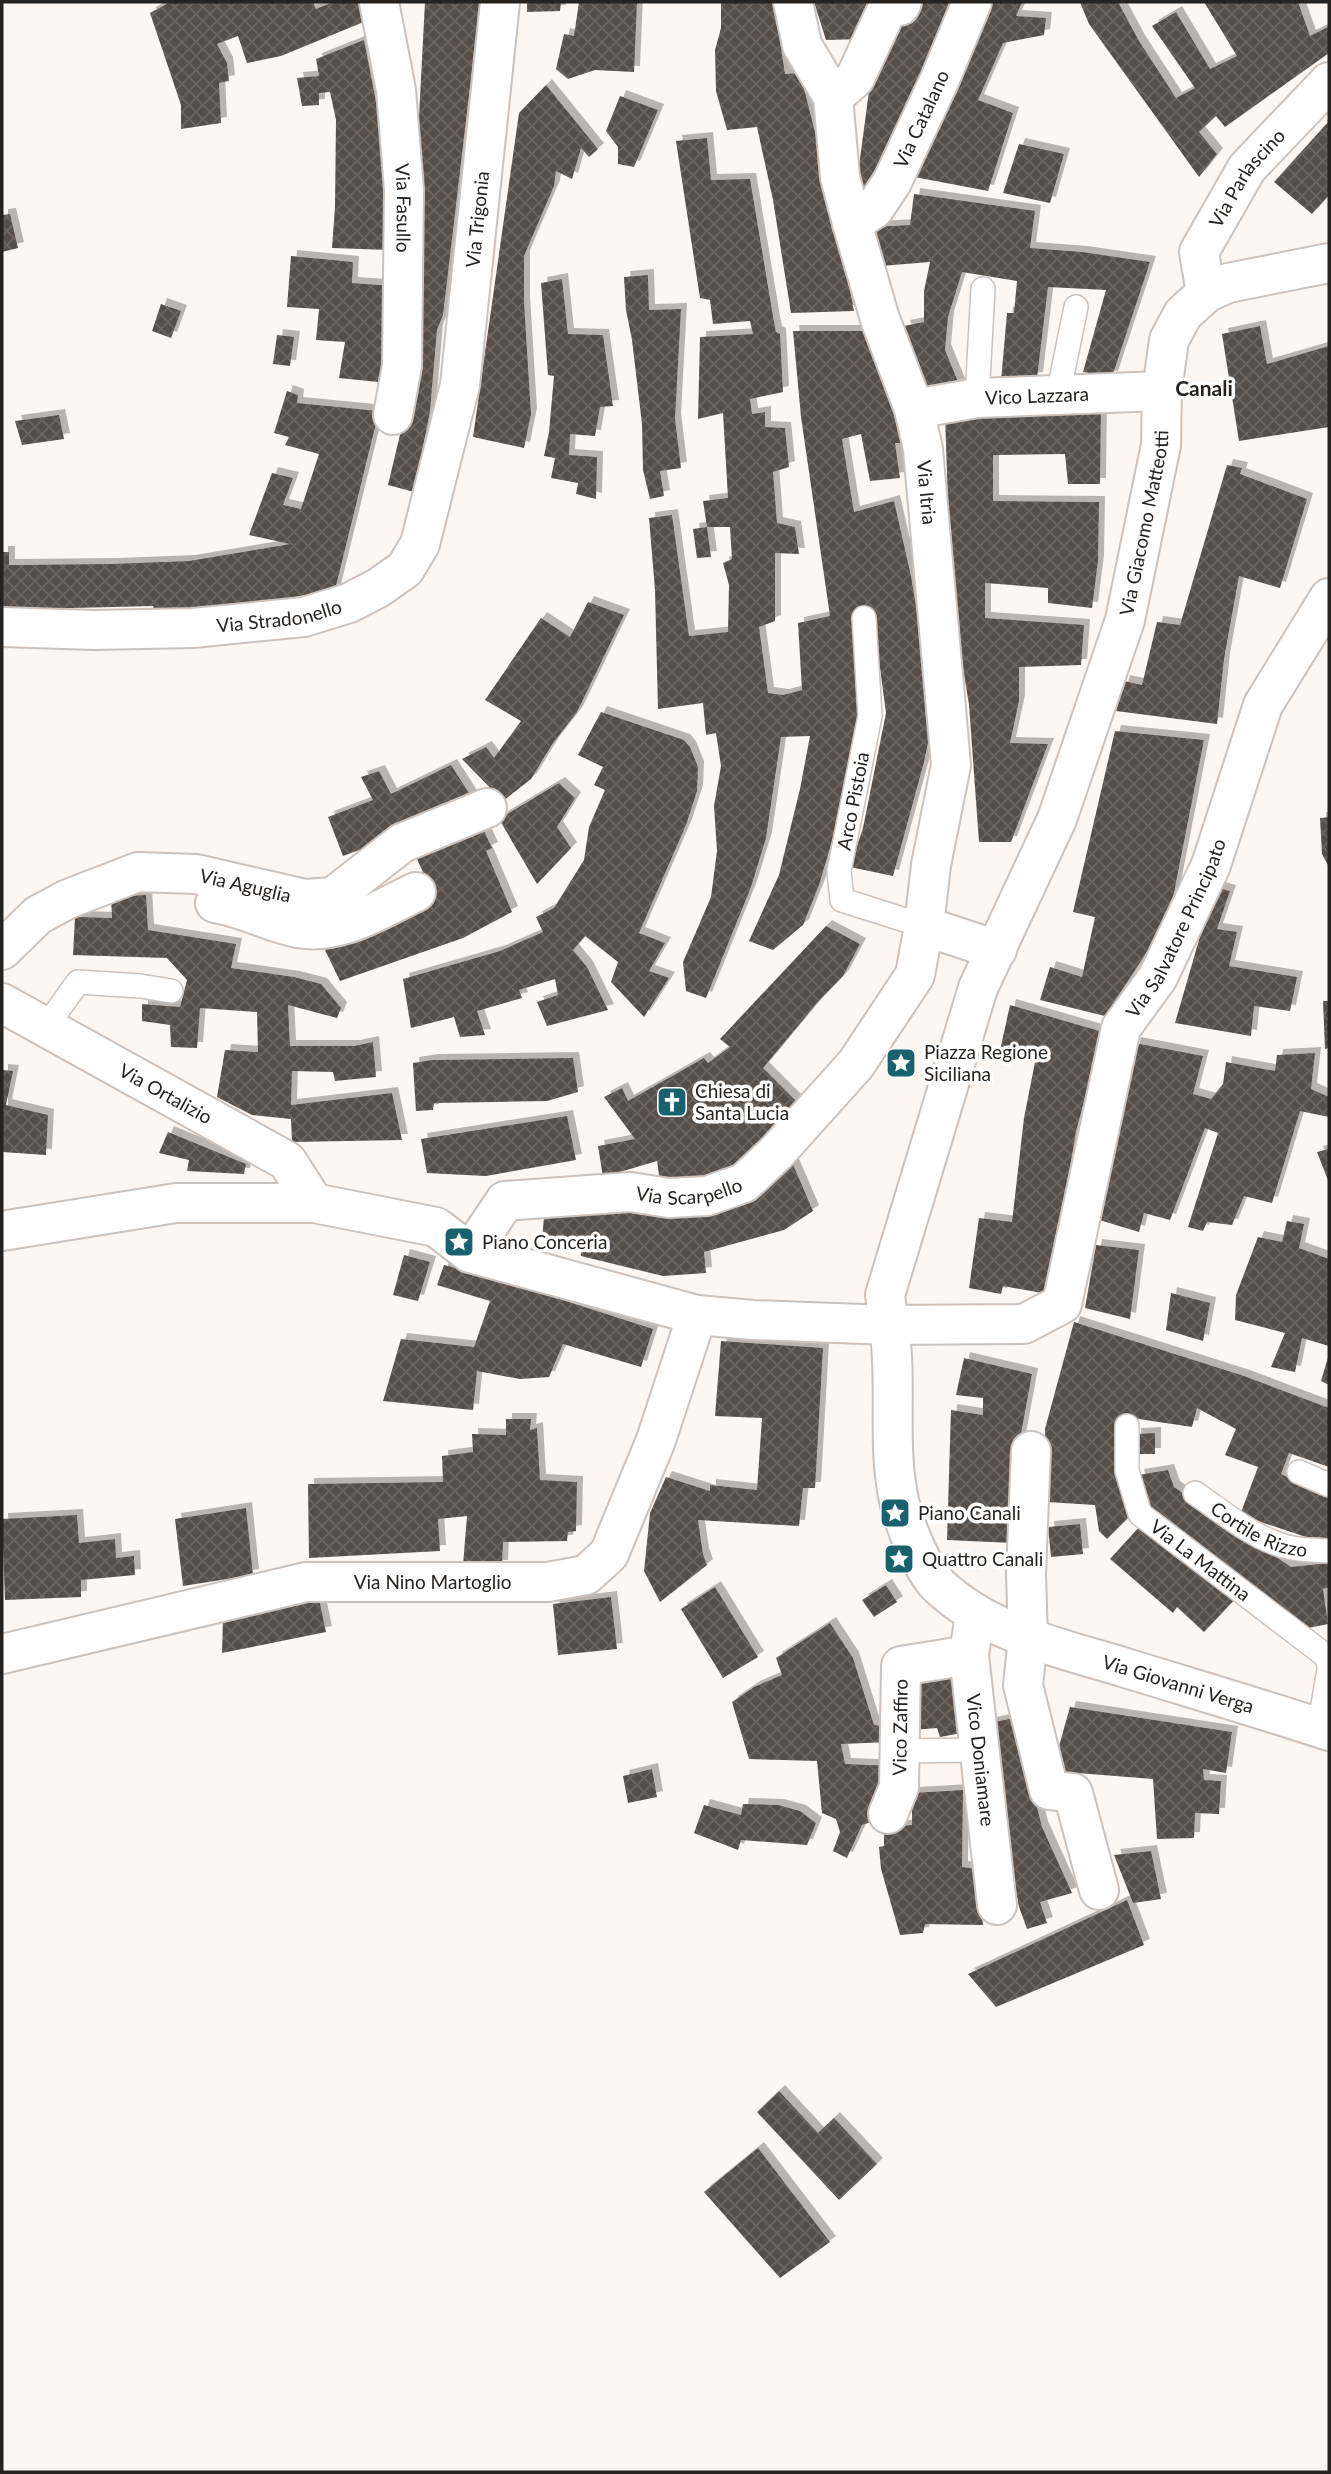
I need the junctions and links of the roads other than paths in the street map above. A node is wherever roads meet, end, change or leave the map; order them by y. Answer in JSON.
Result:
{"nodes":[{"id":1,"x":379,"y":2,"type":"edge"},
{"id":2,"x":500,"y":2,"type":"edge"},
{"id":3,"x":793,"y":2,"type":"edge"},
{"id":4,"x":972,"y":2,"type":"edge"},
{"id":5,"x":896,"y":4,"type":"edge"},
{"id":6,"x":1329,"y":82,"type":"edge"},
{"id":7,"x":833,"y":97,"type":"junction"},
{"id":8,"x":852,"y":223,"type":"junction"},
{"id":9,"x":1329,"y":263,"type":"edge"},
{"id":10,"x":983,"y":289,"type":"dead end"},
{"id":11,"x":1206,"y":293,"type":"junction"},
{"id":12,"x":1076,"y":307,"type":"dead end"},
{"id":13,"x":1162,"y":391,"type":"junction"},
{"id":14,"x":1058,"y":395,"type":"junction"},
{"id":15,"x":977,"y":398,"type":"junction"},
{"id":16,"x":914,"y":409,"type":"junction"},
{"id":17,"x":393,"y":415,"type":"dead end"},
{"id":18,"x":447,"y":434,"type":"joint"},
{"id":19,"x":1329,"y":598,"type":"edge"},
{"id":20,"x":864,"y":618,"type":"dead end"},
{"id":21,"x":2,"y":627,"type":"edge"},
{"id":22,"x":487,"y":808,"type":"dead end"},
{"id":23,"x":86,"y":892,"type":"junction"},
{"id":24,"x":416,"y":892,"type":"dead end"},
{"id":25,"x":924,"y":926,"type":"junction"},
{"id":26,"x":2,"y":950,"type":"edge"},
{"id":27,"x":997,"y":950,"type":"junction"},
{"id":28,"x":171,"y":991,"type":"dead end"},
{"id":29,"x":2,"y":1003,"type":"edge"},
{"id":30,"x":45,"y":1028,"type":"junction"},
{"id":31,"x":314,"y":1203,"type":"junction"},
{"id":32,"x":2,"y":1231,"type":"edge"},
{"id":33,"x":470,"y":1252,"type":"junction"},
{"id":34,"x":697,"y":1315,"type":"junction"},
{"id":35,"x":889,"y":1325,"type":"junction"},
{"id":36,"x":1127,"y":1426,"type":"dead end"},
{"id":37,"x":1031,"y":1451,"type":"dead end"},
{"id":38,"x":1299,"y":1472,"type":"dead end"},
{"id":39,"x":1329,"y":1485,"type":"edge"},
{"id":40,"x":1195,"y":1493,"type":"dead end"},
{"id":41,"x":1329,"y":1551,"type":"edge"},
{"id":42,"x":975,"y":1614,"type":"junction"},
{"id":43,"x":1028,"y":1639,"type":"junction"},
{"id":44,"x":2,"y":1654,"type":"edge"},
{"id":45,"x":969,"y":1655,"type":"junction"},
{"id":46,"x":1329,"y":1668,"type":"edge"},
{"id":47,"x":1324,"y":1729,"type":"edge"},
{"id":48,"x":979,"y":1750,"type":"junction"},
{"id":49,"x":901,"y":1751,"type":"junction"},
{"id":50,"x":888,"y":1814,"type":"dead end"},
{"id":51,"x":1099,"y":1890,"type":"dead end"},
{"id":52,"x":998,"y":1905,"type":"dead end"}],
"edges":[{"from":1,"to":17,"type":"street","name":"Via Fasullo"},
{"from":2,"to":18,"type":"street","name":"Via Trigonia"},
{"from":3,"to":7,"type":"street","name":"Via Itria"},
{"from":4,"to":8,"type":"street","name":"Via Catalano"},
{"from":5,"to":7,"type":"street"},
{"from":6,"to":11,"type":"street","name":"Via Parlascino"},
{"from":7,"to":8,"type":"street","name":"Via Itria"},
{"from":8,"to":16,"type":"street","name":"Via Itria"},
{"from":9,"to":11,"type":"street","name":"Via Giacomo Matteotti"},
{"from":10,"to":15,"type":"lane"},
{"from":11,"to":13,"type":"street","name":"Via Giacomo Matteotti"},
{"from":12,"to":14,"type":"lane"},
{"from":13,"to":14,"type":"street","name":"Vico Lazzara"},
{"from":13,"to":27,"type":"street","name":"Via Giacomo Matteotti"},
{"from":14,"to":15,"type":"street","name":"Vico Lazzara"},
{"from":15,"to":16,"type":"street","name":"Vico Lazzara"},
{"from":16,"to":25,"type":"street","name":"Via Itria"},
{"from":18,"to":21,"type":"street","name":"Via Stradonello"},
{"from":19,"to":35,"type":"street","name":"Via Salvatore Principato"},
{"from":20,"to":25,"type":"lane","name":"Arco Pistoia"},
{"from":22,"to":23,"type":"street","name":"Via Aguglia"},
{"from":23,"to":24,"type":"street"},
{"from":23,"to":26,"type":"street","name":"Via Aguglia"},
{"from":25,"to":27,"type":"street"},
{"from":25,"to":33,"type":"street","name":"Via Scarpello"},
{"from":27,"to":35,"type":"street"},
{"from":28,"to":30,"type":"lane"},
{"from":29,"to":30,"type":"street","name":"Via Ortalizio"},
{"from":30,"to":31,"type":"street","name":"Via Ortalizio"},
{"from":31,"to":32,"type":"street"},
{"from":31,"to":33,"type":"street"},
{"from":33,"to":34,"type":"street"},
{"from":34,"to":35,"type":"street"},
{"from":34,"to":44,"type":"street","name":"Via Nino Martoglio"},
{"from":35,"to":42,"type":"street"},
{"from":36,"to":46,"type":"lane","name":"Via La Mattina"},
{"from":37,"to":43,"type":"street"},
{"from":38,"to":39,"type":"lane"},
{"from":40,"to":41,"type":"lane","name":"Cortile Rizzo"},
{"from":42,"to":43,"type":"street"},
{"from":42,"to":45,"type":"street","name":"Vico Doniamare"},
{"from":43,"to":47,"type":"street","name":"Via Giovanni Verga"},
{"from":43,"to":51,"type":"street"},
{"from":45,"to":48,"type":"street","name":"Vico Doniamare"},
{"from":45,"to":49,"type":"street","name":"Vico Zaffiro"},
{"from":46,"to":47,"type":"lane","name":"Via La Mattina"},
{"from":48,"to":49,"type":"lane"},
{"from":48,"to":52,"type":"street","name":"Vico Doniamare"},
{"from":49,"to":50,"type":"street","name":"Vico Zaffiro"}]}
